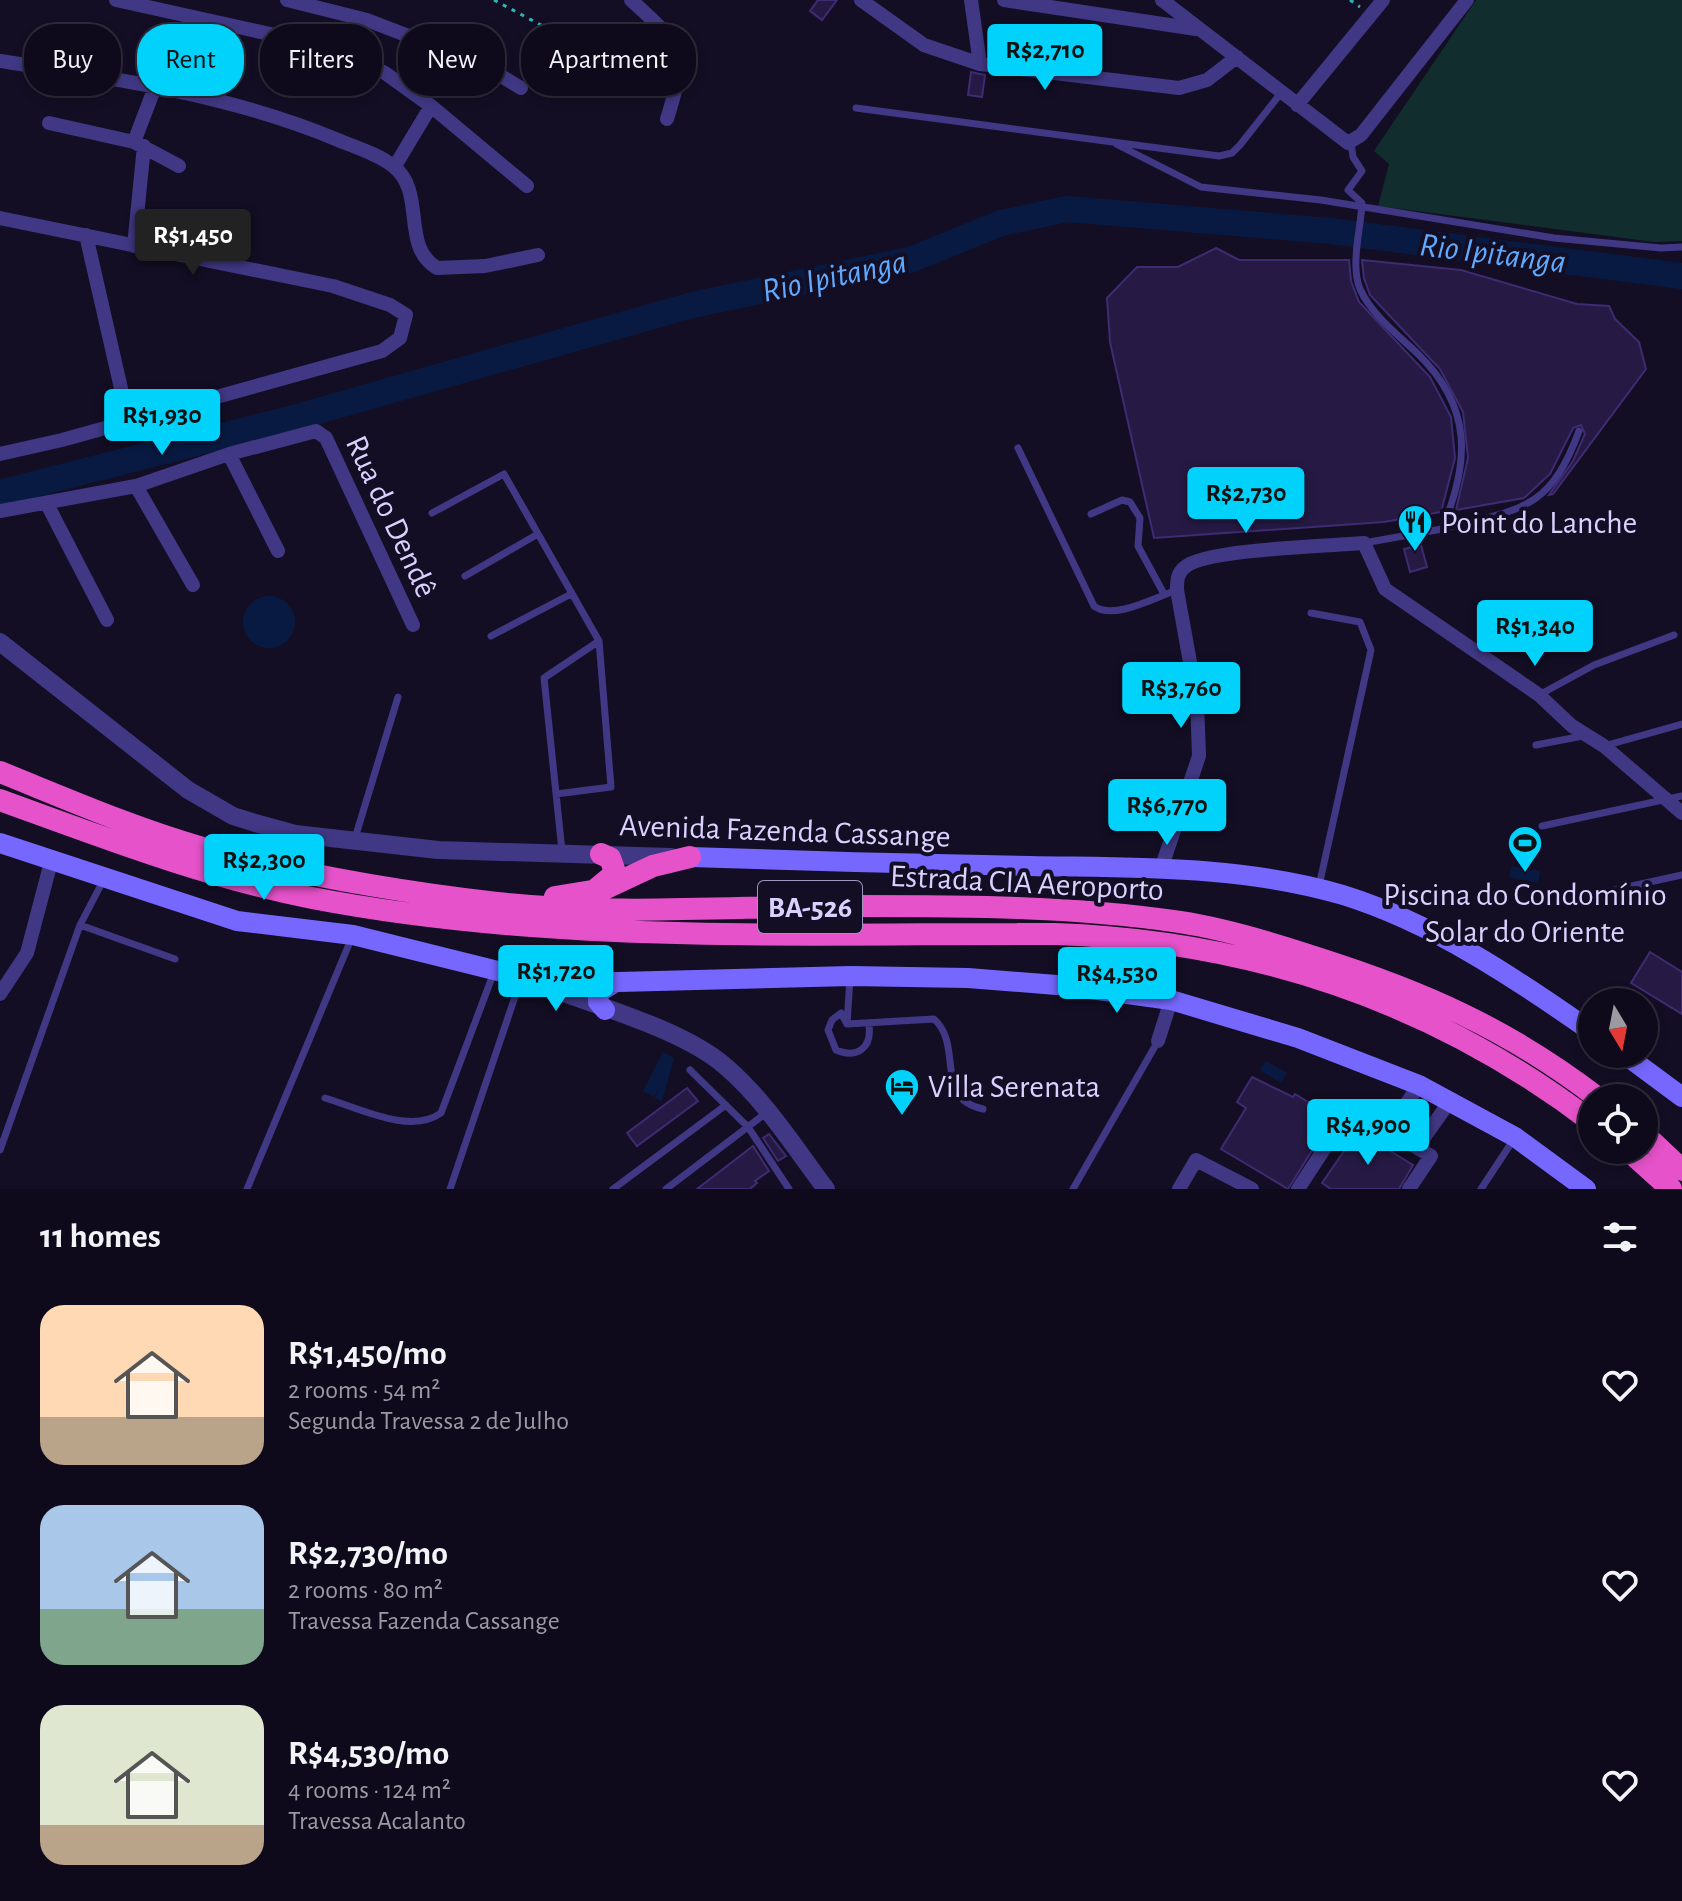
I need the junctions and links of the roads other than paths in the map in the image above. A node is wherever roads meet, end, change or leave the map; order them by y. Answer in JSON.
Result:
{"nodes":[{"id":1,"x":116,"y":0,"type":"edge"},
{"id":2,"x":287,"y":0,"type":"edge"},
{"id":3,"x":631,"y":0,"type":"edge"},
{"id":4,"x":861,"y":0,"type":"edge"},
{"id":5,"x":971,"y":0,"type":"edge"},
{"id":6,"x":1004,"y":0,"type":"edge"},
{"id":7,"x":1162,"y":0,"type":"edge"},
{"id":8,"x":1383,"y":0,"type":"edge"},
{"id":9,"x":1467,"y":0,"type":"edge"},
{"id":10,"x":1200,"y":29,"type":"junction"},
{"id":11,"x":1237,"y":57,"type":"junction"},
{"id":12,"x":0,"y":61,"type":"edge"},
{"id":13,"x":980,"y":64,"type":"junction"},
{"id":14,"x":137,"y":84,"type":"edge"},
{"id":15,"x":521,"y":88,"type":"dead end"},
{"id":16,"x":1281,"y":93,"type":"junction"},
{"id":17,"x":152,"y":96,"type":"edge"},
{"id":18,"x":193,"y":96,"type":"edge"},
{"id":19,"x":1297,"y":105,"type":"junction"},
{"id":20,"x":431,"y":106,"type":"junction"},
{"id":21,"x":856,"y":108,"type":"dead end"},
{"id":22,"x":667,"y":119,"type":"dead end"},
{"id":23,"x":49,"y":123,"type":"dead end"},
{"id":24,"x":1351,"y":143,"type":"junction"},
{"id":25,"x":139,"y":144,"type":"junction"},
{"id":26,"x":1116,"y":144,"type":"junction"},
{"id":27,"x":179,"y":166,"type":"dead end"},
{"id":28,"x":395,"y":166,"type":"junction"},
{"id":29,"x":527,"y":186,"type":"dead end"},
{"id":30,"x":1362,"y":213,"type":"junction"},
{"id":31,"x":0,"y":218,"type":"edge"},
{"id":32,"x":86,"y":235,"type":"junction"},
{"id":33,"x":134,"y":246,"type":"junction"},
{"id":34,"x":1682,"y":247,"type":"edge"},
{"id":35,"x":538,"y":255,"type":"dead end"},
{"id":36,"x":128,"y":419,"type":"junction"},
{"id":37,"x":1579,"y":431,"type":"dead end"},
{"id":38,"x":1018,"y":448,"type":"dead end"},
{"id":39,"x":0,"y":454,"type":"edge"},
{"id":40,"x":229,"y":454,"type":"junction"},
{"id":41,"x":136,"y":486,"type":"junction"},
{"id":42,"x":47,"y":504,"type":"junction"},
{"id":43,"x":0,"y":511,"type":"edge"},
{"id":44,"x":432,"y":513,"type":"dead end"},
{"id":45,"x":1091,"y":514,"type":"dead end"},
{"id":46,"x":1442,"y":529,"type":"junction"},
{"id":47,"x":538,"y":534,"type":"junction"},
{"id":48,"x":1364,"y":543,"type":"junction"},
{"id":49,"x":278,"y":551,"type":"dead end"},
{"id":50,"x":465,"y":576,"type":"dead end"},
{"id":51,"x":193,"y":585,"type":"dead end"},
{"id":52,"x":1170,"y":592,"type":"junction"},
{"id":53,"x":571,"y":594,"type":"junction"},
{"id":54,"x":1311,"y":613,"type":"dead end"},
{"id":55,"x":107,"y":620,"type":"dead end"},
{"id":56,"x":413,"y":625,"type":"dead end"},
{"id":57,"x":1674,"y":635,"type":"dead end"},
{"id":58,"x":491,"y":636,"type":"dead end"},
{"id":59,"x":599,"y":641,"type":"junction"},
{"id":60,"x":0,"y":642,"type":"edge"},
{"id":61,"x":1539,"y":695,"type":"junction"},
{"id":62,"x":398,"y":697,"type":"dead end"},
{"id":63,"x":1682,"y":724,"type":"edge"},
{"id":64,"x":1583,"y":736,"type":"junction"},
{"id":65,"x":1536,"y":745,"type":"dead end"},
{"id":66,"x":1604,"y":746,"type":"junction"},
{"id":67,"x":0,"y":772,"type":"edge"},
{"id":68,"x":556,"y":794,"type":"junction"},
{"id":69,"x":1682,"y":796,"type":"edge"},
{"id":70,"x":1666,"y":798,"type":"junction"},
{"id":71,"x":0,"y":800,"type":"edge"},
{"id":72,"x":1682,"y":813,"type":"edge"},
{"id":73,"x":1542,"y":826,"type":"dead end"},
{"id":74,"x":354,"y":840,"type":"junction"},
{"id":75,"x":0,"y":843,"type":"edge"},
{"id":76,"x":562,"y":853,"type":"junction"},
{"id":77,"x":601,"y":854,"type":"junction"},
{"id":78,"x":690,"y":857,"type":"junction"},
{"id":79,"x":51,"y":862,"type":"junction"},
{"id":80,"x":1161,"y":869,"type":"junction"},
{"id":81,"x":1682,"y":875,"type":"edge"},
{"id":82,"x":104,"y":879,"type":"junction"},
{"id":83,"x":1319,"y":889,"type":"junction"},
{"id":84,"x":593,"y":891,"type":"junction"},
{"id":85,"x":1566,"y":893,"type":"dead end"},
{"id":86,"x":497,"y":903,"type":"junction"},
{"id":87,"x":80,"y":925,"type":"junction"},
{"id":88,"x":353,"y":935,"type":"junction"},
{"id":89,"x":175,"y":959,"type":"dead end"},
{"id":90,"x":495,"y":970,"type":"junction"},
{"id":91,"x":851,"y":976,"type":"junction"},
{"id":92,"x":522,"y":977,"type":"junction"},
{"id":93,"x":616,"y":982,"type":"junction"},
{"id":94,"x":0,"y":994,"type":"edge"},
{"id":95,"x":1171,"y":1000,"type":"junction"},
{"id":96,"x":605,"y":1010,"type":"junction"},
{"id":97,"x":1578,"y":1023,"type":"edge"},
{"id":98,"x":847,"y":1024,"type":"junction"},
{"id":99,"x":869,"y":1025,"type":"junction"},
{"id":100,"x":1158,"y":1041,"type":"joint"},
{"id":101,"x":1643,"y":1068,"type":"edge"},
{"id":102,"x":690,"y":1070,"type":"dead end"},
{"id":103,"x":1578,"y":1084,"type":"edge"},
{"id":104,"x":1419,"y":1085,"type":"junction"},
{"id":105,"x":1682,"y":1097,"type":"edge"},
{"id":106,"x":325,"y":1098,"type":"dead end"},
{"id":107,"x":1450,"y":1101,"type":"junction"},
{"id":108,"x":726,"y":1105,"type":"junction"},
{"id":109,"x":983,"y":1109,"type":"dead end"},
{"id":110,"x":767,"y":1112,"type":"junction"},
{"id":111,"x":1578,"y":1113,"type":"edge"},
{"id":112,"x":748,"y":1127,"type":"junction"},
{"id":113,"x":1388,"y":1131,"type":"junction"},
{"id":114,"x":1515,"y":1137,"type":"junction"},
{"id":115,"x":1418,"y":1146,"type":"junction"},
{"id":116,"x":1658,"y":1147,"type":"edge"},
{"id":117,"x":0,"y":1150,"type":"edge"},
{"id":118,"x":1643,"y":1164,"type":"edge"},
{"id":119,"x":1682,"y":1170,"type":"edge"},
{"id":120,"x":1576,"y":1186,"type":"edge"},
{"id":121,"x":784,"y":1187,"type":"edge"},
{"id":122,"x":247,"y":1189,"type":"edge"},
{"id":123,"x":450,"y":1189,"type":"edge"},
{"id":124,"x":613,"y":1189,"type":"edge"},
{"id":125,"x":666,"y":1189,"type":"edge"},
{"id":126,"x":826,"y":1189,"type":"edge"},
{"id":127,"x":1073,"y":1189,"type":"edge"},
{"id":128,"x":1179,"y":1189,"type":"edge"},
{"id":129,"x":1252,"y":1189,"type":"edge"},
{"id":130,"x":1298,"y":1189,"type":"edge"},
{"id":131,"x":1409,"y":1189,"type":"edge"},
{"id":132,"x":1481,"y":1189,"type":"edge"},
{"id":133,"x":1671,"y":1189,"type":"edge"}],
"edges":[{"from":1,"to":20,"type":"street"},
{"from":2,"to":15,"type":"street"},
{"from":3,"to":22,"type":"street"},
{"from":4,"to":13,"type":"street"},
{"from":5,"to":13,"type":"street"},
{"from":6,"to":10,"type":"street"},
{"from":7,"to":10,"type":"street"},
{"from":8,"to":19,"type":"street"},
{"from":9,"to":24,"type":"street"},
{"from":10,"to":11,"type":"street"},
{"from":11,"to":13,"type":"street"},
{"from":11,"to":16,"type":"street"},
{"from":12,"to":14,"type":"street"},
{"from":16,"to":19,"type":"street"},
{"from":16,"to":26,"type":"lane"},
{"from":17,"to":25,"type":"street"},
{"from":18,"to":28,"type":"street"},
{"from":19,"to":24,"type":"street"},
{"from":20,"to":28,"type":"street"},
{"from":20,"to":29,"type":"street"},
{"from":21,"to":26,"type":"lane"},
{"from":23,"to":25,"type":"street"},
{"from":24,"to":30,"type":"lane"},
{"from":25,"to":27,"type":"street"},
{"from":25,"to":33,"type":"street"},
{"from":26,"to":30,"type":"lane"},
{"from":28,"to":35,"type":"street"},
{"from":30,"to":34,"type":"lane"},
{"from":30,"to":46,"type":"lane"},
{"from":31,"to":32,"type":"street"},
{"from":32,"to":33,"type":"street"},
{"from":32,"to":36,"type":"street"},
{"from":33,"to":36,"type":"street"},
{"from":36,"to":39,"type":"street"},
{"from":37,"to":46,"type":"lane"},
{"from":38,"to":52,"type":"lane"},
{"from":40,"to":41,"type":"street"},
{"from":40,"to":49,"type":"street"},
{"from":40,"to":56,"type":"street","name":"Rua do Dendê"},
{"from":41,"to":42,"type":"street"},
{"from":41,"to":51,"type":"street"},
{"from":42,"to":43,"type":"street"},
{"from":42,"to":55,"type":"street"},
{"from":44,"to":47,"type":"lane"},
{"from":45,"to":52,"type":"lane"},
{"from":46,"to":48,"type":"lane"},
{"from":47,"to":50,"type":"lane"},
{"from":47,"to":53,"type":"lane"},
{"from":48,"to":52,"type":"street"},
{"from":48,"to":61,"type":"street"},
{"from":52,"to":80,"type":"street"},
{"from":53,"to":58,"type":"lane"},
{"from":53,"to":59,"type":"lane"},
{"from":54,"to":83,"type":"lane"},
{"from":57,"to":61,"type":"lane"},
{"from":59,"to":68,"type":"lane"},
{"from":59,"to":68,"type":"lane"},
{"from":60,"to":74,"type":"street","name":"Avenida Fazenda Cassange"},
{"from":61,"to":64,"type":"street"},
{"from":62,"to":74,"type":"lane"},
{"from":63,"to":66,"type":"lane"},
{"from":64,"to":65,"type":"lane"},
{"from":64,"to":66,"type":"street"},
{"from":66,"to":70,"type":"street"},
{"from":67,"to":86,"type":"highway","name":"Estrada CIA Aeroporto","number":"BA-526"},
{"from":68,"to":76,"type":"lane"},
{"from":69,"to":70,"type":"lane"},
{"from":70,"to":72,"type":"street"},
{"from":70,"to":73,"type":"lane"},
{"from":71,"to":111,"type":"highway","name":"Estrada CIA Aeroporto","number":"BA-526"},
{"from":74,"to":76,"type":"street","name":"Avenida Fazenda Cassange"},
{"from":75,"to":79,"type":"main road"},
{"from":76,"to":77,"type":"street","name":"Avenida Fazenda Cassange"},
{"from":77,"to":78,"type":"street","name":"Avenida Fazenda Cassange"},
{"from":77,"to":84,"type":"highway"},
{"from":78,"to":80,"type":"main road","name":"Avenida Fazenda Cassange"},
{"from":78,"to":84,"type":"highway"},
{"from":79,"to":82,"type":"main road"},
{"from":79,"to":94,"type":"street"},
{"from":80,"to":83,"type":"main road","name":"Avenida Fazenda Cassange"},
{"from":81,"to":85,"type":"lane"},
{"from":82,"to":87,"type":"lane"},
{"from":82,"to":88,"type":"main road"},
{"from":83,"to":97,"type":"main road","name":"Avenida Fazenda Cassange"},
{"from":84,"to":86,"type":"highway"},
{"from":86,"to":103,"type":"highway","name":"Estrada CIA Aeroporto","number":"BA-526"},
{"from":87,"to":89,"type":"lane"},
{"from":87,"to":117,"type":"lane"},
{"from":88,"to":90,"type":"main road"},
{"from":88,"to":122,"type":"lane"},
{"from":90,"to":92,"type":"main road"},
{"from":90,"to":106,"type":"lane"},
{"from":91,"to":93,"type":"main road"},
{"from":91,"to":95,"type":"main road"},
{"from":91,"to":98,"type":"lane"},
{"from":92,"to":93,"type":"main road"},
{"from":92,"to":96,"type":"street"},
{"from":92,"to":123,"type":"lane"},
{"from":93,"to":96,"type":"main road"},
{"from":95,"to":100,"type":"street"},
{"from":95,"to":104,"type":"main road"},
{"from":96,"to":110,"type":"street"},
{"from":98,"to":99,"type":"lane"},
{"from":98,"to":99,"type":"lane"},
{"from":99,"to":109,"type":"lane"},
{"from":100,"to":127,"type":"lane"},
{"from":101,"to":105,"type":"main road"},
{"from":102,"to":108,"type":"lane"},
{"from":104,"to":107,"type":"main road"},
{"from":104,"to":113,"type":"street"},
{"from":107,"to":114,"type":"main road"},
{"from":107,"to":115,"type":"street"},
{"from":108,"to":112,"type":"lane"},
{"from":108,"to":124,"type":"lane"},
{"from":110,"to":112,"type":"lane"},
{"from":110,"to":126,"type":"street"},
{"from":112,"to":121,"type":"lane"},
{"from":112,"to":125,"type":"lane"},
{"from":113,"to":115,"type":"street"},
{"from":113,"to":130,"type":"street"},
{"from":114,"to":120,"type":"main road"},
{"from":114,"to":132,"type":"lane"},
{"from":115,"to":131,"type":"street"},
{"from":116,"to":119,"type":"highway"},
{"from":118,"to":133,"type":"highway"},
{"from":128,"to":129,"type":"street"}]}
